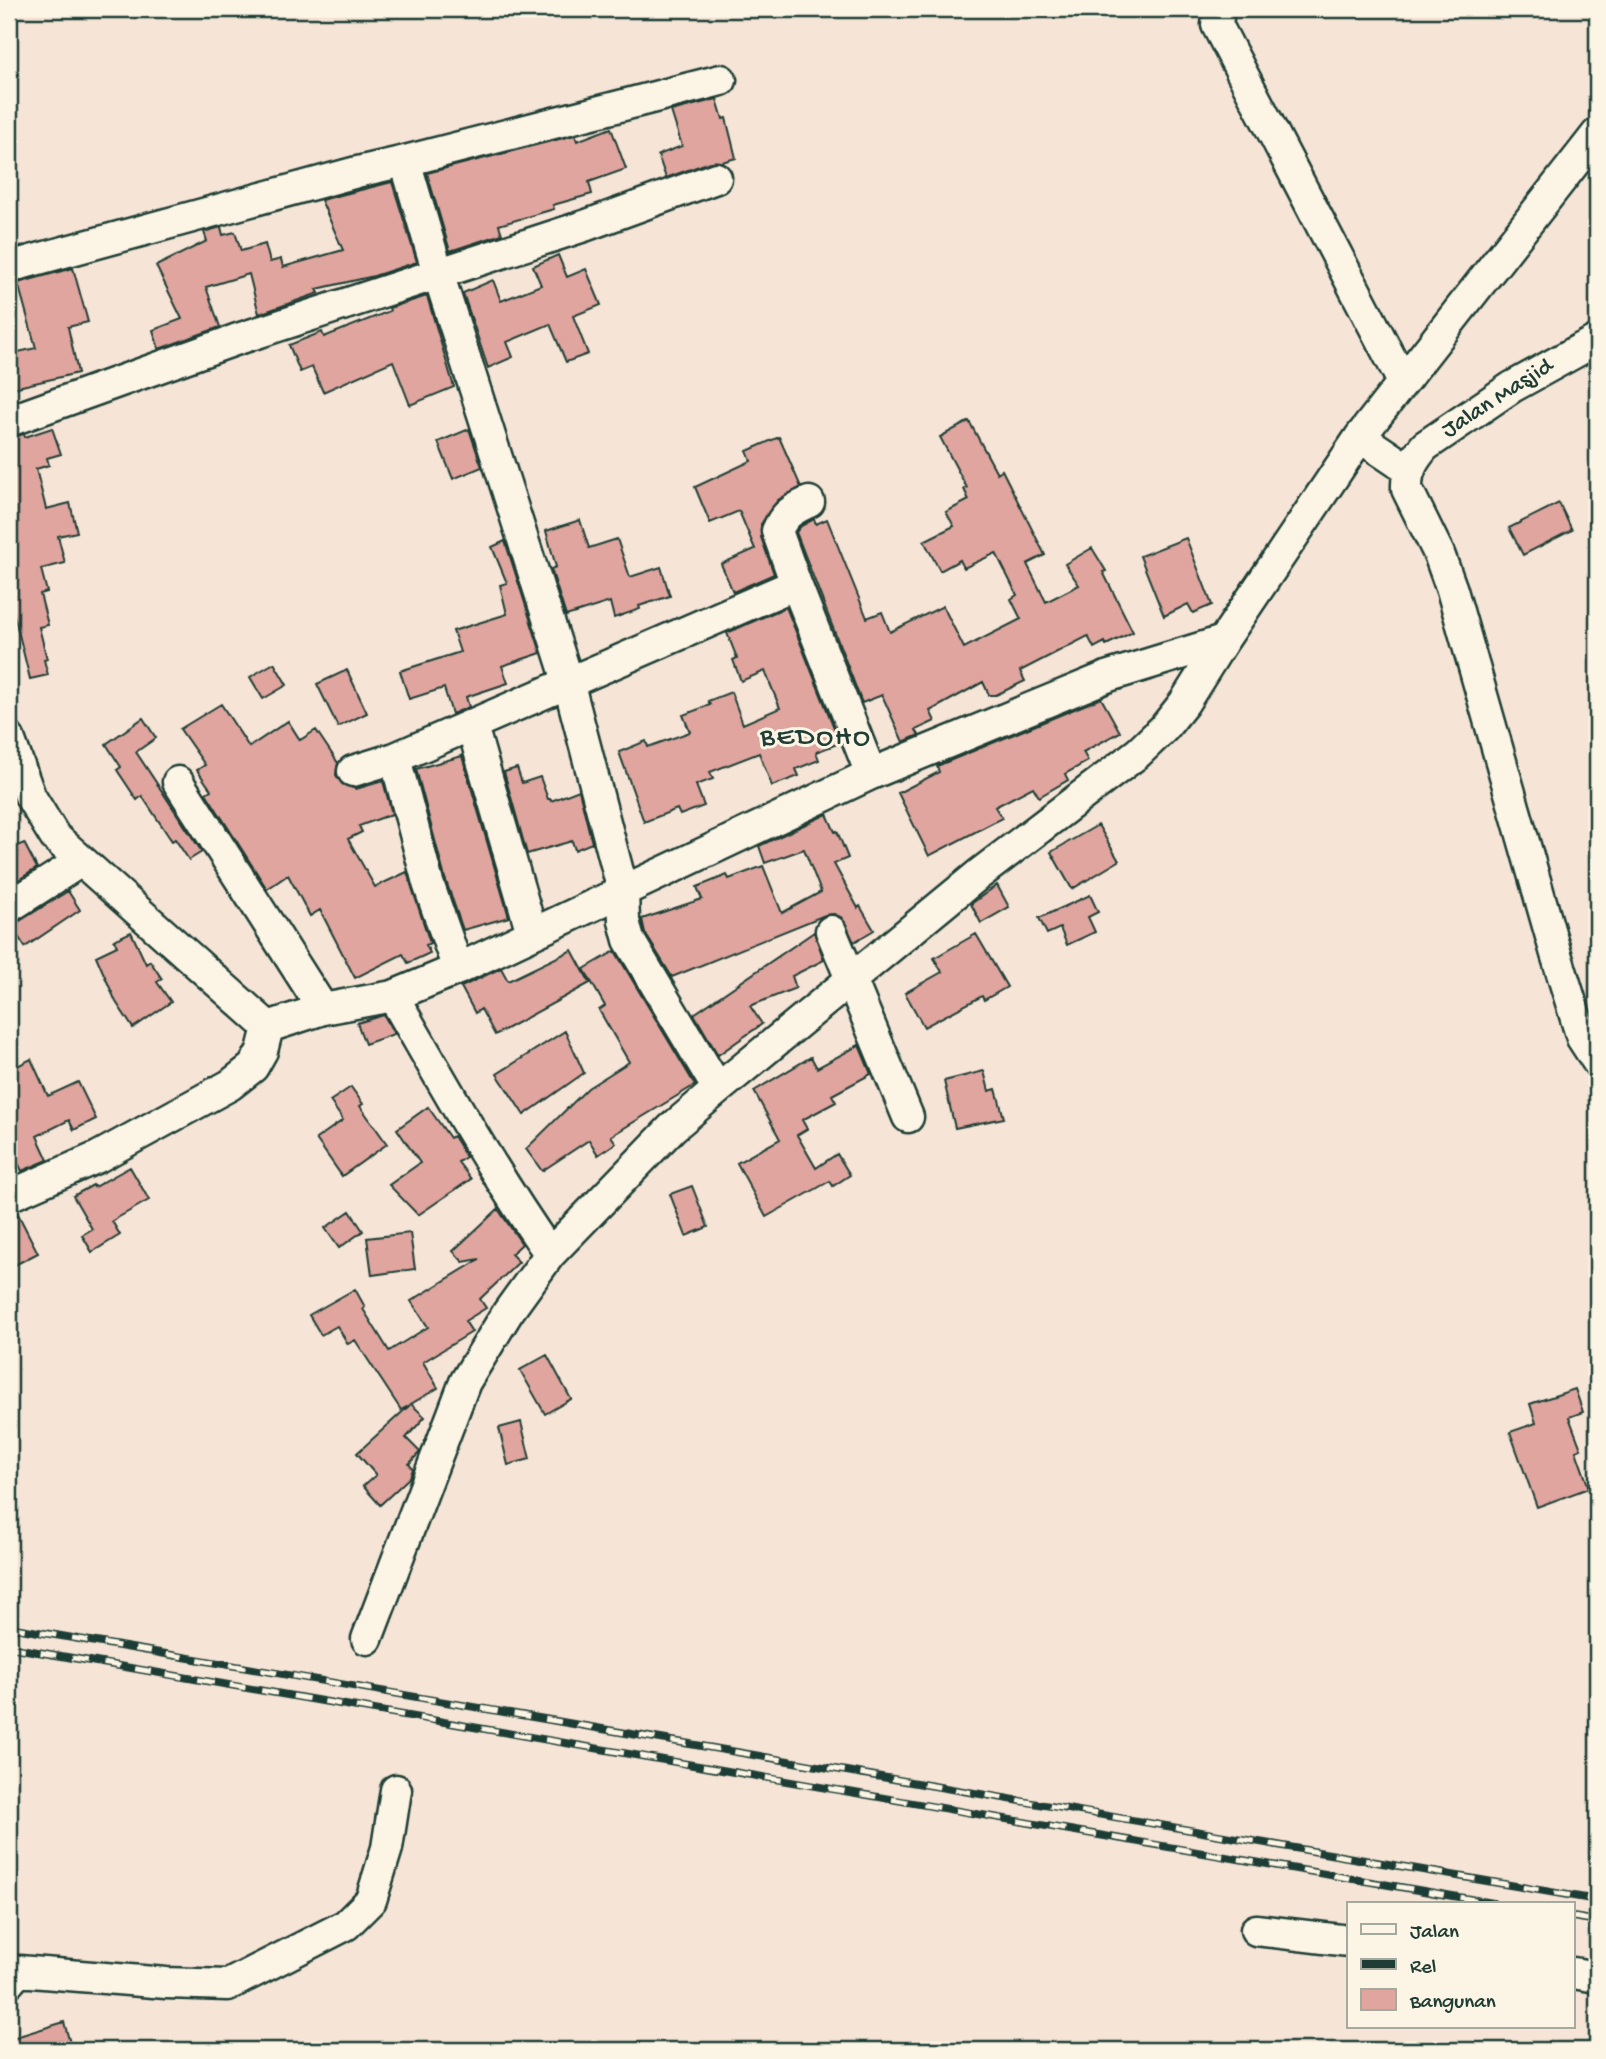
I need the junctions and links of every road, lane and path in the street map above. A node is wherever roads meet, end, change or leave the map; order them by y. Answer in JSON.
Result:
{"nodes":[{"id":1,"x":1219,"y":9,"type":"edge"},
{"id":2,"x":721,"y":79,"type":"dead end"},
{"id":3,"x":1597,"y":135,"type":"edge"},
{"id":4,"x":405,"y":161,"type":"junction"},
{"id":5,"x":716,"y":178,"type":"dead end"},
{"id":6,"x":9,"y":267,"type":"edge"},
{"id":7,"x":438,"y":273,"type":"junction"},
{"id":8,"x":1597,"y":340,"type":"edge"},
{"id":9,"x":1403,"y":382,"type":"junction"},
{"id":10,"x":9,"y":421,"type":"edge"},
{"id":11,"x":1381,"y":452,"type":"junction"},
{"id":12,"x":809,"y":502,"type":"dead end"},
{"id":13,"x":796,"y":584,"type":"junction"},
{"id":14,"x":1223,"y":641,"type":"junction"},
{"id":15,"x":568,"y":681,"type":"junction"},
{"id":16,"x":471,"y":726,"type":"junction"},
{"id":17,"x":9,"y":738,"type":"edge"},
{"id":18,"x":395,"y":758,"type":"junction"},
{"id":19,"x":353,"y":771,"type":"dead end"},
{"id":20,"x":871,"y":774,"type":"junction"},
{"id":21,"x":178,"y":782,"type":"dead end"},
{"id":22,"x":81,"y":861,"type":"junction"},
{"id":23,"x":623,"y":891,"type":"junction"},
{"id":24,"x":9,"y":907,"type":"edge"},
{"id":25,"x":831,"y":931,"type":"dead end"},
{"id":26,"x":532,"y":933,"type":"junction"},
{"id":27,"x":458,"y":969,"type":"junction"},
{"id":28,"x":852,"y":977,"type":"junction"},
{"id":29,"x":393,"y":996,"type":"junction"},
{"id":30,"x":323,"y":1009,"type":"junction"},
{"id":31,"x":268,"y":1027,"type":"junction"},
{"id":32,"x":1597,"y":1061,"type":"edge"},
{"id":33,"x":718,"y":1089,"type":"junction"},
{"id":34,"x":908,"y":1117,"type":"dead end"},
{"id":35,"x":9,"y":1196,"type":"edge"},
{"id":36,"x":550,"y":1254,"type":"junction"},
{"id":37,"x":367,"y":1639,"type":"dead end"},
{"id":38,"x":396,"y":1790,"type":"dead end"},
{"id":39,"x":1256,"y":1930,"type":"dead end"},
{"id":40,"x":1347,"y":1941,"type":"edge"},
{"id":41,"x":1574,"y":1973,"type":"edge"},
{"id":42,"x":1597,"y":1977,"type":"edge"},
{"id":43,"x":9,"y":1982,"type":"edge"}],
"edges":[{"from":1,"to":9,"type":"street"},
{"from":2,"to":4,"type":"street"},
{"from":3,"to":9,"type":"street"},
{"from":4,"to":6,"type":"street"},
{"from":4,"to":7,"type":"street"},
{"from":5,"to":7,"type":"street"},
{"from":7,"to":10,"type":"street"},
{"from":7,"to":15,"type":"street"},
{"from":8,"to":11,"type":"street","name":"Jalan Masjid"},
{"from":9,"to":11,"type":"street"},
{"from":11,"to":14,"type":"street"},
{"from":11,"to":32,"type":"street"},
{"from":12,"to":13,"type":"street"},
{"from":13,"to":15,"type":"street"},
{"from":13,"to":20,"type":"street"},
{"from":14,"to":20,"type":"street"},
{"from":14,"to":28,"type":"street"},
{"from":15,"to":16,"type":"street"},
{"from":15,"to":23,"type":"street"},
{"from":16,"to":18,"type":"street"},
{"from":16,"to":26,"type":"street"},
{"from":17,"to":22,"type":"street"},
{"from":18,"to":19,"type":"street"},
{"from":18,"to":27,"type":"street"},
{"from":20,"to":23,"type":"street"},
{"from":21,"to":30,"type":"street"},
{"from":22,"to":24,"type":"street"},
{"from":22,"to":31,"type":"street"},
{"from":23,"to":26,"type":"street"},
{"from":23,"to":33,"type":"street"},
{"from":25,"to":28,"type":"street"},
{"from":26,"to":27,"type":"street"},
{"from":27,"to":29,"type":"street"},
{"from":28,"to":33,"type":"street"},
{"from":28,"to":34,"type":"street"},
{"from":29,"to":30,"type":"street"},
{"from":29,"to":36,"type":"street"},
{"from":30,"to":31,"type":"street"},
{"from":31,"to":35,"type":"street"},
{"from":33,"to":36,"type":"street"},
{"from":36,"to":37,"type":"street"},
{"from":38,"to":43,"type":"street"},
{"from":39,"to":40,"type":"street"},
{"from":41,"to":42,"type":"street"}]}
